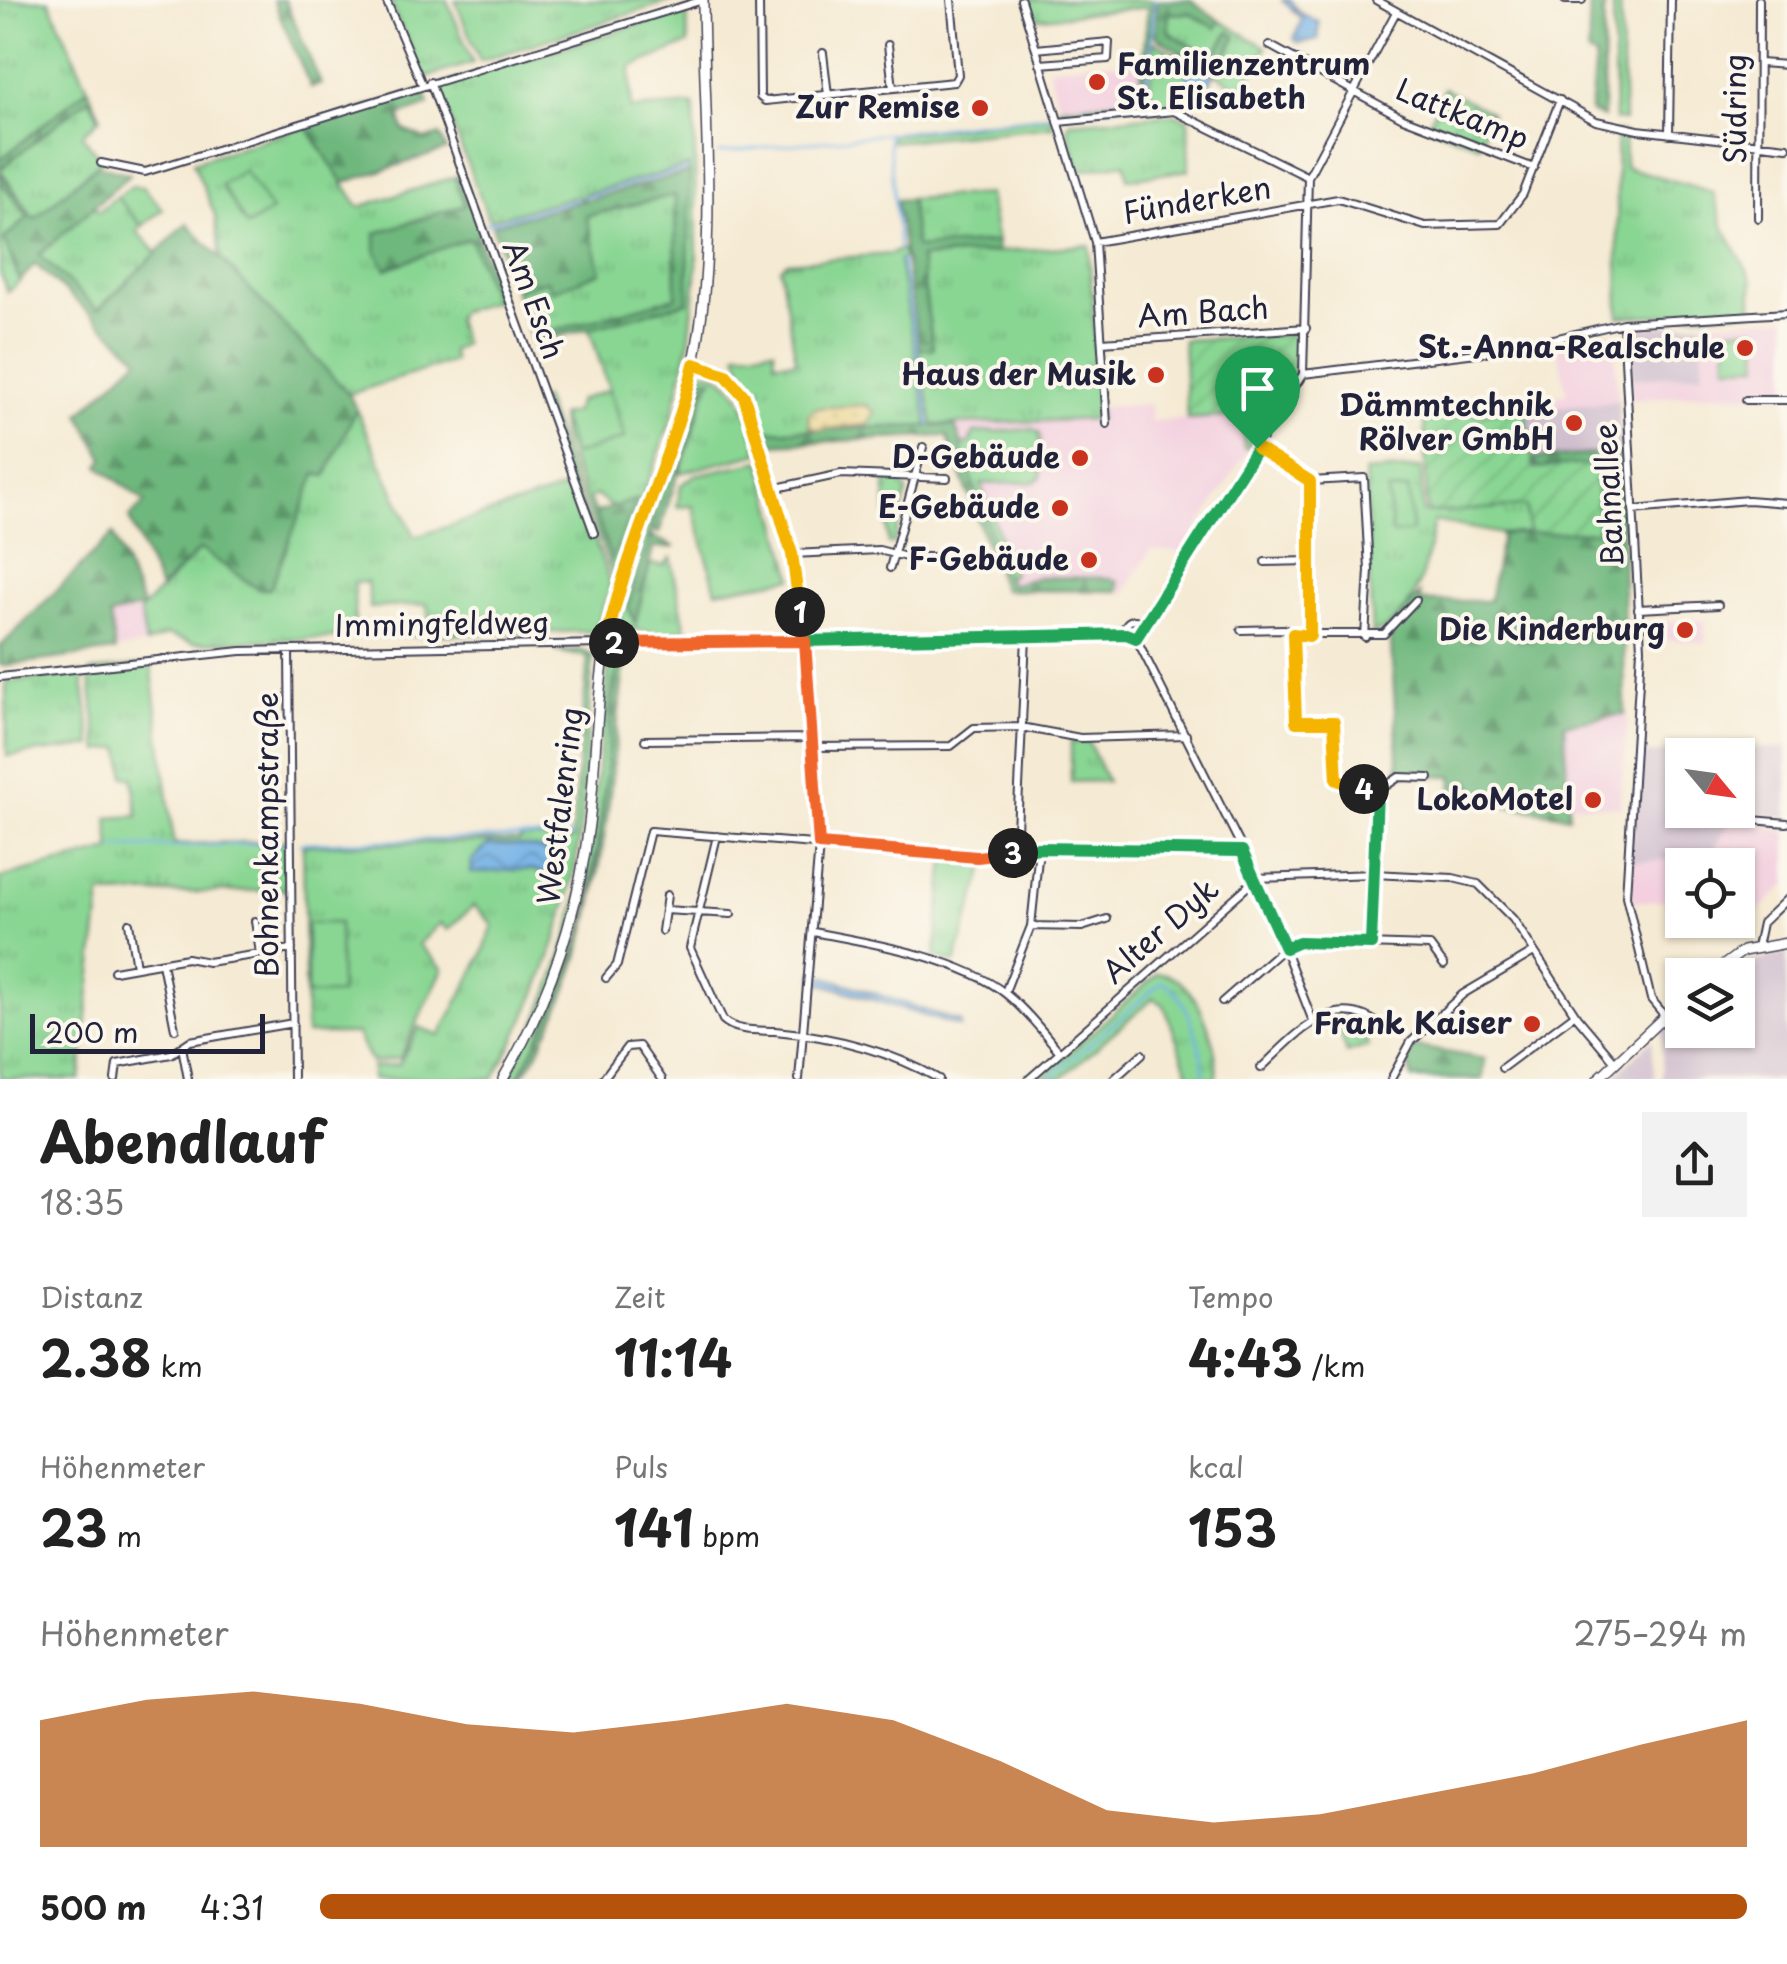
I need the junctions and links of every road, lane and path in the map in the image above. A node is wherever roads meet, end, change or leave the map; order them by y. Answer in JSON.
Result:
{"nodes":[{"id":1,"x":386,"y":0,"type":"edge"},
{"id":2,"x":704,"y":0,"type":"edge"},
{"id":3,"x":759,"y":0,"type":"edge"},
{"id":4,"x":951,"y":0,"type":"edge"},
{"id":5,"x":1020,"y":0,"type":"edge"},
{"id":6,"x":1376,"y":0,"type":"edge"},
{"id":7,"x":1564,"y":0,"type":"edge"},
{"id":8,"x":1582,"y":0,"type":"edge"},
{"id":9,"x":1671,"y":0,"type":"edge"},
{"id":10,"x":1759,"y":0,"type":"edge"},
{"id":11,"x":1396,"y":12,"type":"junction"},
{"id":12,"x":888,"y":45,"type":"dead end"},
{"id":13,"x":1269,"y":45,"type":"dead end"},
{"id":14,"x":1036,"y":50,"type":"junction"},
{"id":15,"x":823,"y":53,"type":"dead end"},
{"id":16,"x":1760,"y":63,"type":"junction"},
{"id":17,"x":1040,"y":64,"type":"junction"},
{"id":18,"x":1787,"y":65,"type":"edge"},
{"id":19,"x":426,"y":83,"type":"junction"},
{"id":20,"x":892,"y":88,"type":"junction"},
{"id":21,"x":1353,"y":93,"type":"junction"},
{"id":22,"x":828,"y":95,"type":"junction"},
{"id":23,"x":1560,"y":100,"type":"junction"},
{"id":24,"x":1058,"y":122,"type":"junction"},
{"id":25,"x":1669,"y":134,"type":"junction"},
{"id":26,"x":1758,"y":144,"type":"junction"},
{"id":27,"x":1787,"y":146,"type":"edge"},
{"id":28,"x":102,"y":163,"type":"dead end"},
{"id":29,"x":1534,"y":168,"type":"junction"},
{"id":30,"x":1308,"y":177,"type":"junction"},
{"id":31,"x":1306,"y":205,"type":"junction"},
{"id":32,"x":1758,"y":218,"type":"dead end"},
{"id":33,"x":1095,"y":242,"type":"junction"},
{"id":34,"x":1787,"y":313,"type":"edge"},
{"id":35,"x":1623,"y":323,"type":"junction"},
{"id":36,"x":1306,"y":328,"type":"junction"},
{"id":37,"x":1102,"y":342,"type":"junction"},
{"id":38,"x":694,"y":364,"type":"junction"},
{"id":39,"x":1303,"y":374,"type":"junction"},
{"id":40,"x":1746,"y":400,"type":"dead end"},
{"id":41,"x":1787,"y":400,"type":"edge"},
{"id":42,"x":1107,"y":424,"type":"dead end"},
{"id":43,"x":923,"y":447,"type":"dead end"},
{"id":44,"x":1257,"y":448,"type":"junction"},
{"id":45,"x":948,"y":478,"type":"dead end"},
{"id":46,"x":914,"y":479,"type":"junction"},
{"id":47,"x":1310,"y":481,"type":"junction"},
{"id":48,"x":772,"y":489,"type":"junction"},
{"id":49,"x":1787,"y":503,"type":"edge"},
{"id":50,"x":1633,"y":510,"type":"junction"},
{"id":51,"x":594,"y":532,"type":"dead end"},
{"id":52,"x":792,"y":554,"type":"junction"},
{"id":53,"x":894,"y":554,"type":"junction"},
{"id":54,"x":957,"y":557,"type":"dead end"},
{"id":55,"x":1310,"y":561,"type":"junction"},
{"id":56,"x":1265,"y":562,"type":"dead end"},
{"id":57,"x":890,"y":568,"type":"dead end"},
{"id":58,"x":1416,"y":600,"type":"dead end"},
{"id":59,"x":1718,"y":605,"type":"dead end"},
{"id":60,"x":1638,"y":608,"type":"junction"},
{"id":61,"x":1142,"y":626,"type":"junction"},
{"id":62,"x":1241,"y":630,"type":"dead end"},
{"id":63,"x":1126,"y":634,"type":"junction"},
{"id":64,"x":1293,"y":634,"type":"junction"},
{"id":65,"x":1310,"y":636,"type":"junction"},
{"id":66,"x":1365,"y":636,"type":"junction"},
{"id":67,"x":1026,"y":637,"type":"junction"},
{"id":68,"x":1136,"y":638,"type":"junction"},
{"id":69,"x":805,"y":641,"type":"junction"},
{"id":70,"x":606,"y":644,"type":"junction"},
{"id":71,"x":290,"y":650,"type":"junction"},
{"id":72,"x":0,"y":677,"type":"edge"},
{"id":73,"x":1021,"y":727,"type":"junction"},
{"id":74,"x":1186,"y":735,"type":"junction"},
{"id":75,"x":645,"y":740,"type":"dead end"},
{"id":76,"x":810,"y":742,"type":"junction"},
{"id":77,"x":1429,"y":778,"type":"dead end"},
{"id":78,"x":1377,"y":792,"type":"junction"},
{"id":79,"x":1755,"y":820,"type":"edge"},
{"id":80,"x":1787,"y":823,"type":"edge"},
{"id":81,"x":717,"y":836,"type":"junction"},
{"id":82,"x":819,"y":844,"type":"junction"},
{"id":83,"x":1038,"y":848,"type":"junction"},
{"id":84,"x":1242,"y":851,"type":"junction"},
{"id":85,"x":1016,"y":852,"type":"junction"},
{"id":86,"x":1374,"y":874,"type":"junction"},
{"id":87,"x":1256,"y":878,"type":"junction"},
{"id":88,"x":667,"y":895,"type":"dead end"},
{"id":89,"x":1787,"y":900,"type":"edge"},
{"id":90,"x":665,"y":910,"type":"junction"},
{"id":91,"x":699,"y":912,"type":"junction"},
{"id":92,"x":730,"y":914,"type":"dead end"},
{"id":93,"x":1107,"y":918,"type":"dead end"},
{"id":94,"x":256,"y":921,"type":"dead end"},
{"id":95,"x":129,"y":923,"type":"dead end"},
{"id":96,"x":1030,"y":926,"type":"junction"},
{"id":97,"x":662,"y":931,"type":"dead end"},
{"id":98,"x":813,"y":932,"type":"junction"},
{"id":99,"x":1371,"y":944,"type":"junction"},
{"id":100,"x":1787,"y":944,"type":"edge"},
{"id":101,"x":1757,"y":947,"type":"junction"},
{"id":102,"x":1285,"y":948,"type":"junction"},
{"id":103,"x":292,"y":949,"type":"junction"},
{"id":104,"x":1534,"y":952,"type":"junction"},
{"id":105,"x":260,"y":953,"type":"junction"},
{"id":106,"x":1739,"y":958,"type":"edge"},
{"id":107,"x":162,"y":963,"type":"junction"},
{"id":108,"x":1444,"y":965,"type":"dead end"},
{"id":109,"x":136,"y":967,"type":"junction"},
{"id":110,"x":114,"y":971,"type":"dead end"},
{"id":111,"x":606,"y":978,"type":"dead end"},
{"id":112,"x":1005,"y":992,"type":"junction"},
{"id":113,"x":1222,"y":1002,"type":"dead end"},
{"id":114,"x":1575,"y":1014,"type":"junction"},
{"id":115,"x":1665,"y":1016,"type":"joint"},
{"id":116,"x":1312,"y":1019,"type":"junction"},
{"id":117,"x":293,"y":1022,"type":"junction"},
{"id":118,"x":174,"y":1028,"type":"dead end"},
{"id":119,"x":1384,"y":1028,"type":"dead end"},
{"id":120,"x":802,"y":1034,"type":"junction"},
{"id":121,"x":182,"y":1047,"type":"junction"},
{"id":122,"x":1059,"y":1052,"type":"junction"},
{"id":123,"x":1142,"y":1054,"type":"dead end"},
{"id":124,"x":1616,"y":1063,"type":"junction"},
{"id":125,"x":1261,"y":1068,"type":"dead end"},
{"id":126,"x":1502,"y":1068,"type":"dead end"},
{"id":127,"x":115,"y":1079,"type":"edge"},
{"id":128,"x":188,"y":1079,"type":"edge"},
{"id":129,"x":293,"y":1079,"type":"edge"},
{"id":130,"x":503,"y":1079,"type":"edge"},
{"id":131,"x":603,"y":1079,"type":"edge"},
{"id":132,"x":662,"y":1079,"type":"edge"},
{"id":133,"x":799,"y":1079,"type":"edge"},
{"id":134,"x":939,"y":1079,"type":"edge"},
{"id":135,"x":1029,"y":1079,"type":"edge"},
{"id":136,"x":1114,"y":1079,"type":"edge"},
{"id":137,"x":1391,"y":1079,"type":"edge"},
{"id":138,"x":1598,"y":1079,"type":"edge"}],
"edges":[{"from":1,"to":19,"type":"street","name":"Am Esch"},
{"from":2,"to":19,"type":"street"},
{"from":2,"to":38,"type":"street","name":"Westfalenring"},
{"from":3,"to":22,"type":"street"},
{"from":4,"to":20,"type":"street"},
{"from":5,"to":14,"type":"street"},
{"from":6,"to":11,"type":"street"},
{"from":7,"to":8,"type":"street"},
{"from":9,"to":25,"type":"street"},
{"from":10,"to":16,"type":"street","name":"Südring"},
{"from":11,"to":21,"type":"street"},
{"from":11,"to":23,"type":"street"},
{"from":12,"to":20,"type":"street"},
{"from":13,"to":21,"type":"street","name":"Lattkamp"},
{"from":14,"to":17,"type":"street"},
{"from":14,"to":17,"type":"street"},
{"from":15,"to":22,"type":"street"},
{"from":16,"to":18,"type":"street"},
{"from":16,"to":26,"type":"street","name":"Südring"},
{"from":17,"to":24,"type":"street"},
{"from":19,"to":28,"type":"street"},
{"from":19,"to":51,"type":"street","name":"Am Esch"},
{"from":20,"to":22,"type":"street"},
{"from":21,"to":29,"type":"street","name":"Lattkamp"},
{"from":21,"to":30,"type":"street"},
{"from":23,"to":25,"type":"street"},
{"from":23,"to":29,"type":"street","name":"Fünderken"},
{"from":24,"to":30,"type":"street"},
{"from":24,"to":33,"type":"street"},
{"from":25,"to":26,"type":"street"},
{"from":26,"to":27,"type":"street"},
{"from":26,"to":32,"type":"street","name":"Südring"},
{"from":29,"to":31,"type":"street","name":"Fünderken"},
{"from":30,"to":31,"type":"street"},
{"from":31,"to":33,"type":"street","name":"Fünderken"},
{"from":31,"to":36,"type":"street"},
{"from":33,"to":37,"type":"street"},
{"from":34,"to":35,"type":"street"},
{"from":35,"to":39,"type":"street"},
{"from":35,"to":50,"type":"street","name":"Bahnallee"},
{"from":36,"to":37,"type":"street","name":"Am Bach"},
{"from":36,"to":39,"type":"street"},
{"from":37,"to":42,"type":"street"},
{"from":38,"to":48,"type":"street"},
{"from":38,"to":70,"type":"street","name":"Westfalenring"},
{"from":39,"to":44,"type":"street"},
{"from":40,"to":41,"type":"street"},
{"from":43,"to":46,"type":"street"},
{"from":44,"to":47,"type":"street"},
{"from":44,"to":61,"type":"street"},
{"from":45,"to":46,"type":"street"},
{"from":46,"to":48,"type":"street"},
{"from":46,"to":53,"type":"street"},
{"from":47,"to":55,"type":"street"},
{"from":47,"to":66,"type":"street"},
{"from":48,"to":52,"type":"street"},
{"from":49,"to":50,"type":"street"},
{"from":50,"to":60,"type":"street","name":"Bahnallee"},
{"from":52,"to":53,"type":"street"},
{"from":52,"to":69,"type":"street"},
{"from":53,"to":54,"type":"street"},
{"from":53,"to":57,"type":"street"},
{"from":55,"to":56,"type":"street"},
{"from":55,"to":65,"type":"street"},
{"from":58,"to":66,"type":"street"},
{"from":59,"to":60,"type":"street"},
{"from":60,"to":115,"type":"street","name":"Bahnallee"},
{"from":61,"to":63,"type":"street"},
{"from":61,"to":68,"type":"street"},
{"from":62,"to":64,"type":"street"},
{"from":63,"to":67,"type":"street","name":"Immingfeldweg"},
{"from":63,"to":68,"type":"street"},
{"from":64,"to":65,"type":"street"},
{"from":64,"to":78,"type":"street"},
{"from":65,"to":66,"type":"street"},
{"from":67,"to":69,"type":"street","name":"Immingfeldweg"},
{"from":67,"to":73,"type":"street"},
{"from":68,"to":74,"type":"street"},
{"from":69,"to":70,"type":"street","name":"Immingfeldweg"},
{"from":69,"to":76,"type":"street"},
{"from":70,"to":71,"type":"street","name":"Immingfeldweg"},
{"from":70,"to":130,"type":"street","name":"Westfalenring"},
{"from":71,"to":72,"type":"street","name":"Immingfeldweg"},
{"from":71,"to":103,"type":"street","name":"Bohnenkampstraße"},
{"from":73,"to":74,"type":"street"},
{"from":73,"to":76,"type":"street"},
{"from":73,"to":85,"type":"street"},
{"from":74,"to":84,"type":"street"},
{"from":75,"to":76,"type":"street"},
{"from":76,"to":82,"type":"street"},
{"from":77,"to":78,"type":"street"},
{"from":78,"to":86,"type":"street"},
{"from":79,"to":80,"type":"street"},
{"from":81,"to":82,"type":"street"},
{"from":81,"to":91,"type":"street"},
{"from":81,"to":111,"type":"street"},
{"from":82,"to":85,"type":"street"},
{"from":82,"to":98,"type":"street"},
{"from":83,"to":84,"type":"street"},
{"from":83,"to":85,"type":"street"},
{"from":83,"to":96,"type":"street"},
{"from":84,"to":87,"type":"street"},
{"from":86,"to":87,"type":"street","name":"Alter Dyk"},
{"from":86,"to":99,"type":"street"},
{"from":86,"to":104,"type":"street","name":"Alter Dyk"},
{"from":87,"to":102,"type":"street"},
{"from":87,"to":122,"type":"street","name":"Alter Dyk"},
{"from":88,"to":90,"type":"street"},
{"from":89,"to":101,"type":"street"},
{"from":90,"to":91,"type":"street"},
{"from":90,"to":97,"type":"street"},
{"from":91,"to":92,"type":"street"},
{"from":91,"to":120,"type":"street"},
{"from":93,"to":96,"type":"street"},
{"from":94,"to":105,"type":"street"},
{"from":95,"to":109,"type":"street"},
{"from":96,"to":112,"type":"street"},
{"from":98,"to":112,"type":"street"},
{"from":98,"to":120,"type":"street"},
{"from":99,"to":102,"type":"street"},
{"from":99,"to":108,"type":"street"},
{"from":100,"to":101,"type":"street"},
{"from":101,"to":106,"type":"street"},
{"from":102,"to":113,"type":"street"},
{"from":102,"to":116,"type":"street"},
{"from":103,"to":105,"type":"street"},
{"from":103,"to":117,"type":"street","name":"Bohnenkampstraße"},
{"from":104,"to":114,"type":"street","name":"Alter Dyk"},
{"from":104,"to":137,"type":"street"},
{"from":105,"to":107,"type":"street"},
{"from":107,"to":109,"type":"street"},
{"from":107,"to":118,"type":"street"},
{"from":109,"to":110,"type":"street"},
{"from":112,"to":122,"type":"street"},
{"from":114,"to":124,"type":"street","name":"Alter Dyk"},
{"from":114,"to":126,"type":"street"},
{"from":115,"to":124,"type":"street"},
{"from":116,"to":119,"type":"street"},
{"from":116,"to":125,"type":"street"},
{"from":117,"to":121,"type":"street"},
{"from":117,"to":129,"type":"street","name":"Bohnenkampstraße"},
{"from":120,"to":133,"type":"street"},
{"from":120,"to":134,"type":"street"},
{"from":121,"to":127,"type":"street"},
{"from":121,"to":128,"type":"street"},
{"from":122,"to":135,"type":"street","name":"Alter Dyk"},
{"from":123,"to":136,"type":"street"},
{"from":124,"to":138,"type":"street"},
{"from":131,"to":132,"type":"street"}]}
